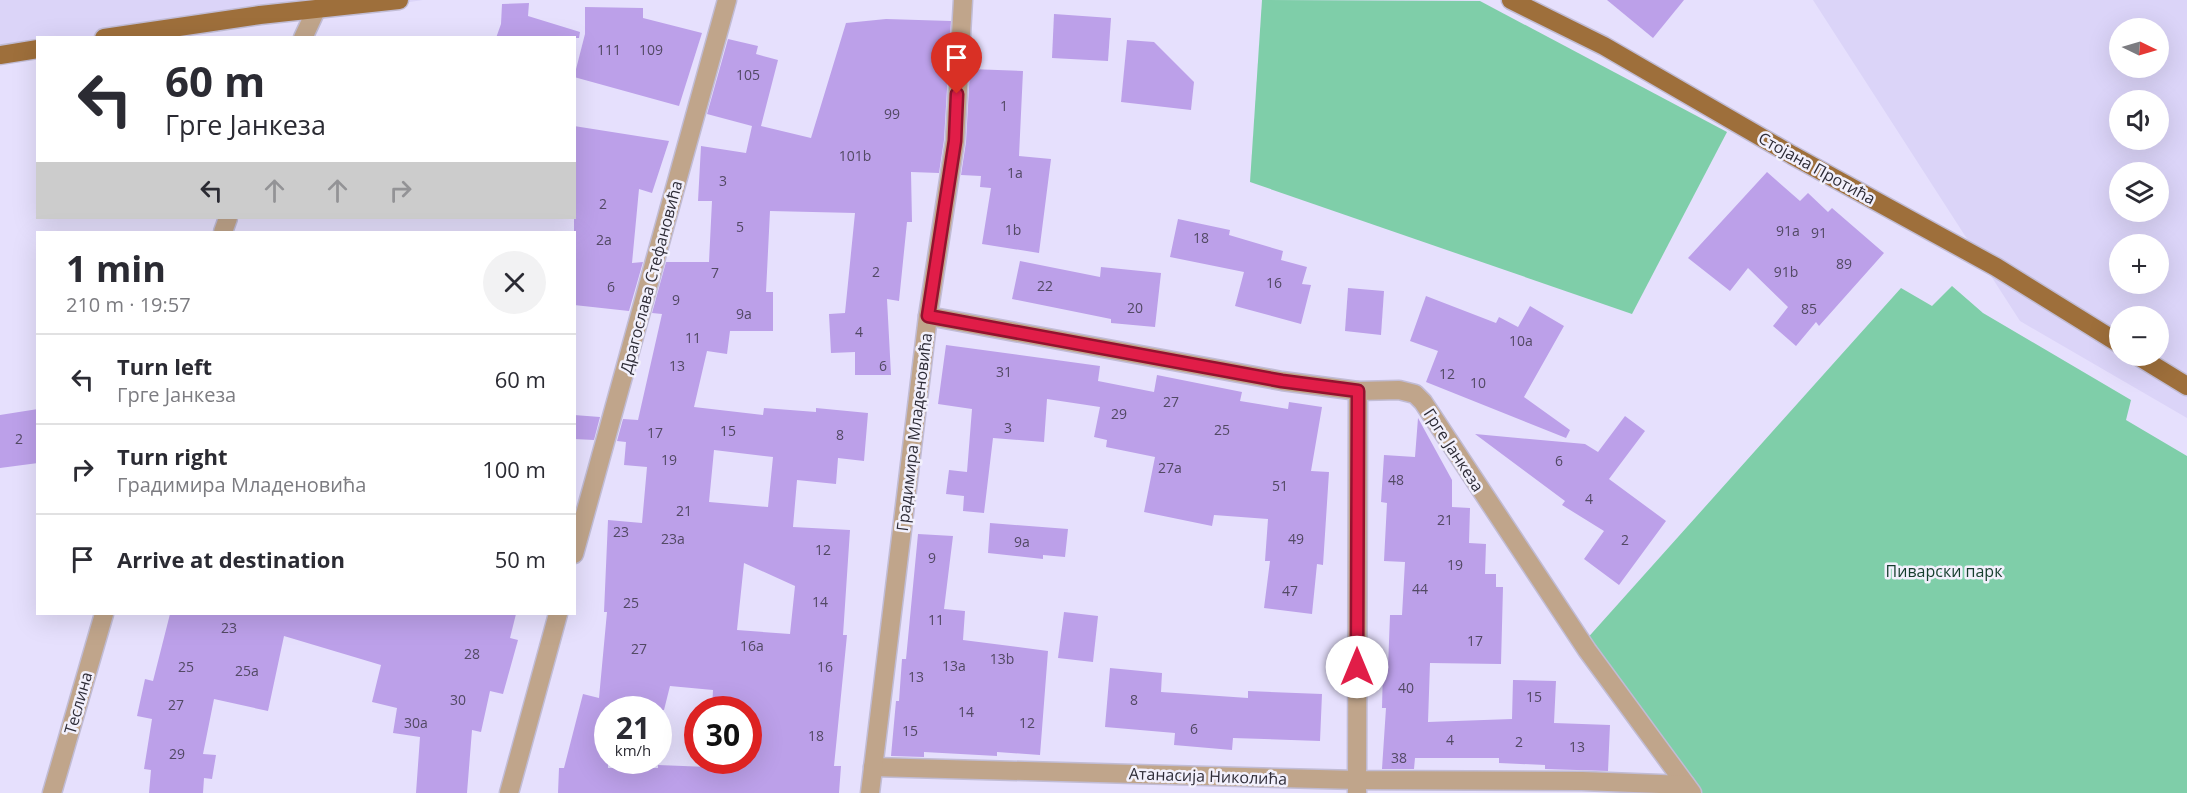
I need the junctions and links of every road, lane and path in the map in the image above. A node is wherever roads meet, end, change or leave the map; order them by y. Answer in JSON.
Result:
{"nodes":[{"id":1,"x":399,"y":0,"type":"edge"},
{"id":2,"x":727,"y":0,"type":"edge"},
{"id":3,"x":963,"y":0,"type":"edge"},
{"id":4,"x":1511,"y":0,"type":"edge"},
{"id":5,"x":316,"y":10,"type":"junction"},
{"id":6,"x":118,"y":36,"type":"edge"},
{"id":7,"x":304,"y":36,"type":"edge"},
{"id":8,"x":36,"y":49,"type":"edge"},
{"id":9,"x":0,"y":56,"type":"edge"},
{"id":10,"x":928,"y":316,"type":"junction"},
{"id":11,"x":2109,"y":337,"type":"edge"},
{"id":12,"x":2154,"y":366,"type":"edge"},
{"id":13,"x":2187,"y":386,"type":"edge"},
{"id":14,"x":1358,"y":391,"type":"junction"},
{"id":15,"x":576,"y":547,"type":"edge"},
{"id":16,"x":104,"y":615,"type":"edge"},
{"id":17,"x":558,"y":615,"type":"edge"},
{"id":18,"x":873,"y":767,"type":"junction"},
{"id":19,"x":1357,"y":787,"type":"edge"},
{"id":20,"x":1689,"y":789,"type":"edge"},
{"id":21,"x":52,"y":793,"type":"edge"},
{"id":22,"x":509,"y":793,"type":"edge"},
{"id":23,"x":870,"y":793,"type":"edge"}],
"edges":[{"from":1,"to":5,"type":"main road"},
{"from":2,"to":15,"type":"street","name":"Драгослава Стефановића"},
{"from":3,"to":10,"type":"street","name":"Градимира Младеновића"},
{"from":4,"to":11,"type":"main road","name":"Стојана Протића"},
{"from":5,"to":6,"type":"main road"},
{"from":5,"to":7,"type":"street"},
{"from":8,"to":9,"type":"main road"},
{"from":10,"to":14,"type":"street","name":"Грге Јанкеза"},
{"from":10,"to":18,"type":"street","name":"Градимира Младеновића"},
{"from":12,"to":13,"type":"main road"},
{"from":14,"to":19,"type":"street"},
{"from":14,"to":20,"type":"street","name":"Грге Јанкеза"},
{"from":16,"to":21,"type":"street","name":"Теслина"},
{"from":17,"to":22,"type":"street"},
{"from":18,"to":19,"type":"street","name":"Атанасија Николића"},
{"from":18,"to":23,"type":"street","name":"Градимира Младеновића"},
{"from":19,"to":20,"type":"street","name":"Атанасија Николића"}]}
